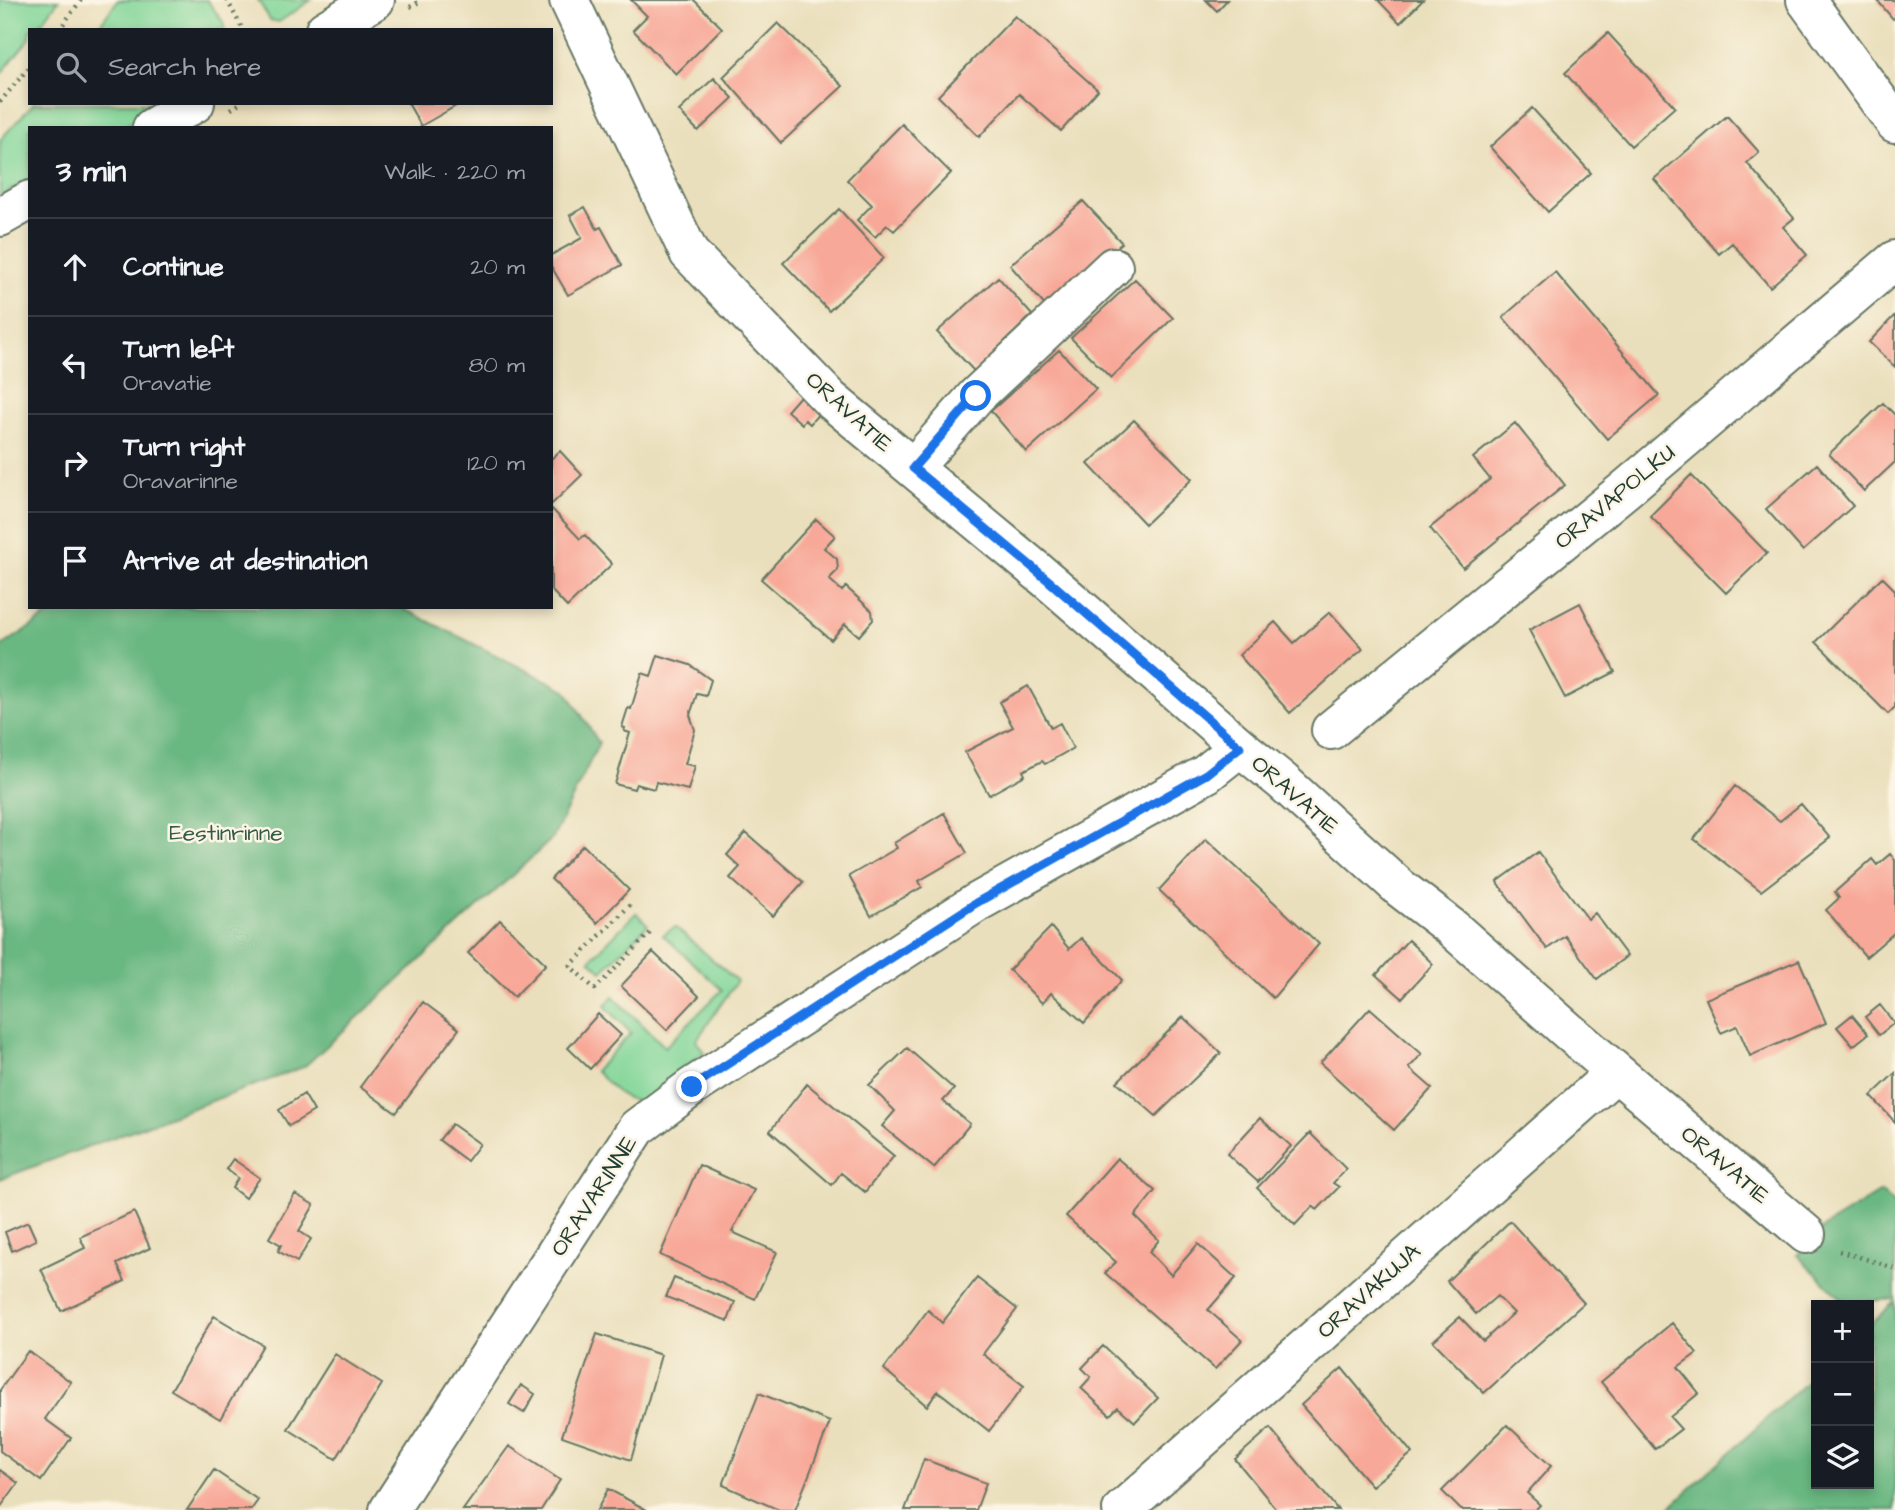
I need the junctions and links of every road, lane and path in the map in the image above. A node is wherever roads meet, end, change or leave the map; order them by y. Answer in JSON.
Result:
{"nodes":[{"id":1,"x":81,"y":0,"type":"edge"},
{"id":2,"x":227,"y":0,"type":"edge"},
{"id":3,"x":375,"y":0,"type":"edge"},
{"id":4,"x":569,"y":0,"type":"edge"},
{"id":5,"x":1807,"y":0,"type":"edge"},
{"id":6,"x":61,"y":28,"type":"edge"},
{"id":7,"x":242,"y":28,"type":"edge"},
{"id":8,"x":328,"y":28,"type":"edge"},
{"id":9,"x":28,"y":68,"type":"edge"},
{"id":10,"x":0,"y":102,"type":"edge"},
{"id":11,"x":192,"y":105,"type":"edge"},
{"id":12,"x":1895,"y":123,"type":"edge"},
{"id":13,"x":155,"y":126,"type":"edge"},
{"id":14,"x":28,"y":201,"type":"edge"},
{"id":15,"x":0,"y":217,"type":"edge"},
{"id":16,"x":1895,"y":260,"type":"edge"},
{"id":17,"x":1113,"y":267,"type":"dead end"},
{"id":18,"x":913,"y":468,"type":"junction"},
{"id":19,"x":1331,"y":730,"type":"dead end"},
{"id":20,"x":1240,"y":747,"type":"junction"},
{"id":21,"x":631,"y":905,"type":"dead end"},
{"id":22,"x":653,"y":930,"type":"dead end"},
{"id":23,"x":1616,"y":1072,"type":"junction"},
{"id":24,"x":1806,"y":1234,"type":"joint"},
{"id":25,"x":1895,"y":1268,"type":"edge"},
{"id":26,"x":389,"y":1510,"type":"edge"},
{"id":27,"x":1122,"y":1510,"type":"edge"}],
"edges":[{"from":1,"to":6,"type":"path"},
{"from":2,"to":7,"type":"path"},
{"from":3,"to":8,"type":"street"},
{"from":4,"to":18,"type":"street","name":"ORAVATIE"},
{"from":5,"to":12,"type":"street"},
{"from":9,"to":10,"type":"path"},
{"from":11,"to":13,"type":"street"},
{"from":14,"to":15,"type":"street"},
{"from":16,"to":19,"type":"street","name":"ORAVAPOLKU"},
{"from":17,"to":18,"type":"street"},
{"from":18,"to":20,"type":"street","name":"ORAVATIE"},
{"from":20,"to":23,"type":"street","name":"ORAVATIE"},
{"from":20,"to":26,"type":"street","name":"ORAVARINNE"},
{"from":21,"to":22,"type":"path"},
{"from":23,"to":24,"type":"street","name":"ORAVATIE"},
{"from":23,"to":27,"type":"street","name":"ORAVAKUJA"},
{"from":24,"to":25,"type":"path"}]}
